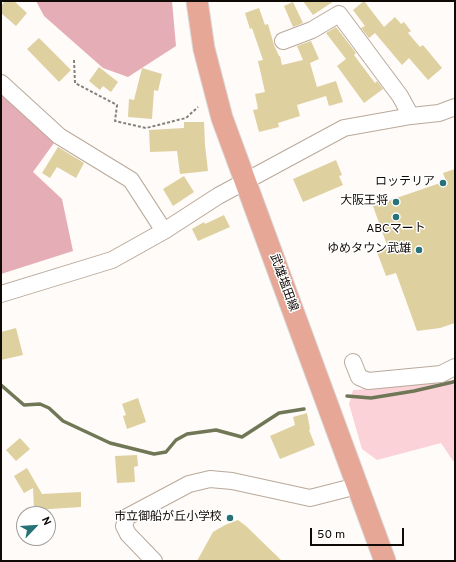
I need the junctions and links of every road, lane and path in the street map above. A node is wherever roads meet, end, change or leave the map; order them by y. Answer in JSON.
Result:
{"nodes":[{"id":1,"x":197,"y":1,"type":"edge"},
{"id":2,"x":283,"y":41,"type":"dead end"},
{"id":3,"x":74,"y":60,"type":"dead end"},
{"id":4,"x":1,"y":83,"type":"edge"},
{"id":5,"x":198,"y":107,"type":"dead end"},
{"id":6,"x":455,"y":108,"type":"edge"},
{"id":7,"x":411,"y":116,"type":"junction"},
{"id":8,"x":246,"y":182,"type":"junction"},
{"id":9,"x":164,"y":231,"type":"junction"},
{"id":10,"x":1,"y":294,"type":"edge"},
{"id":11,"x":353,"y":362,"type":"dead end"},
{"id":12,"x":455,"y":367,"type":"edge"},
{"id":13,"x":357,"y":486,"type":"junction"},
{"id":14,"x":154,"y":561,"type":"edge"},
{"id":15,"x":384,"y":561,"type":"edge"}],
"edges":[{"from":1,"to":8,"type":"main road","name":"武雄塩田線"},
{"from":2,"to":7,"type":"street"},
{"from":3,"to":5,"type":"path"},
{"from":4,"to":9,"type":"street"},
{"from":6,"to":7,"type":"street"},
{"from":7,"to":8,"type":"street"},
{"from":8,"to":9,"type":"street"},
{"from":8,"to":13,"type":"main road","name":"武雄塩田線"},
{"from":9,"to":10,"type":"street"},
{"from":11,"to":12,"type":"street"},
{"from":13,"to":14,"type":"street"},
{"from":13,"to":15,"type":"main road","name":"武雄塩田線"}]}
